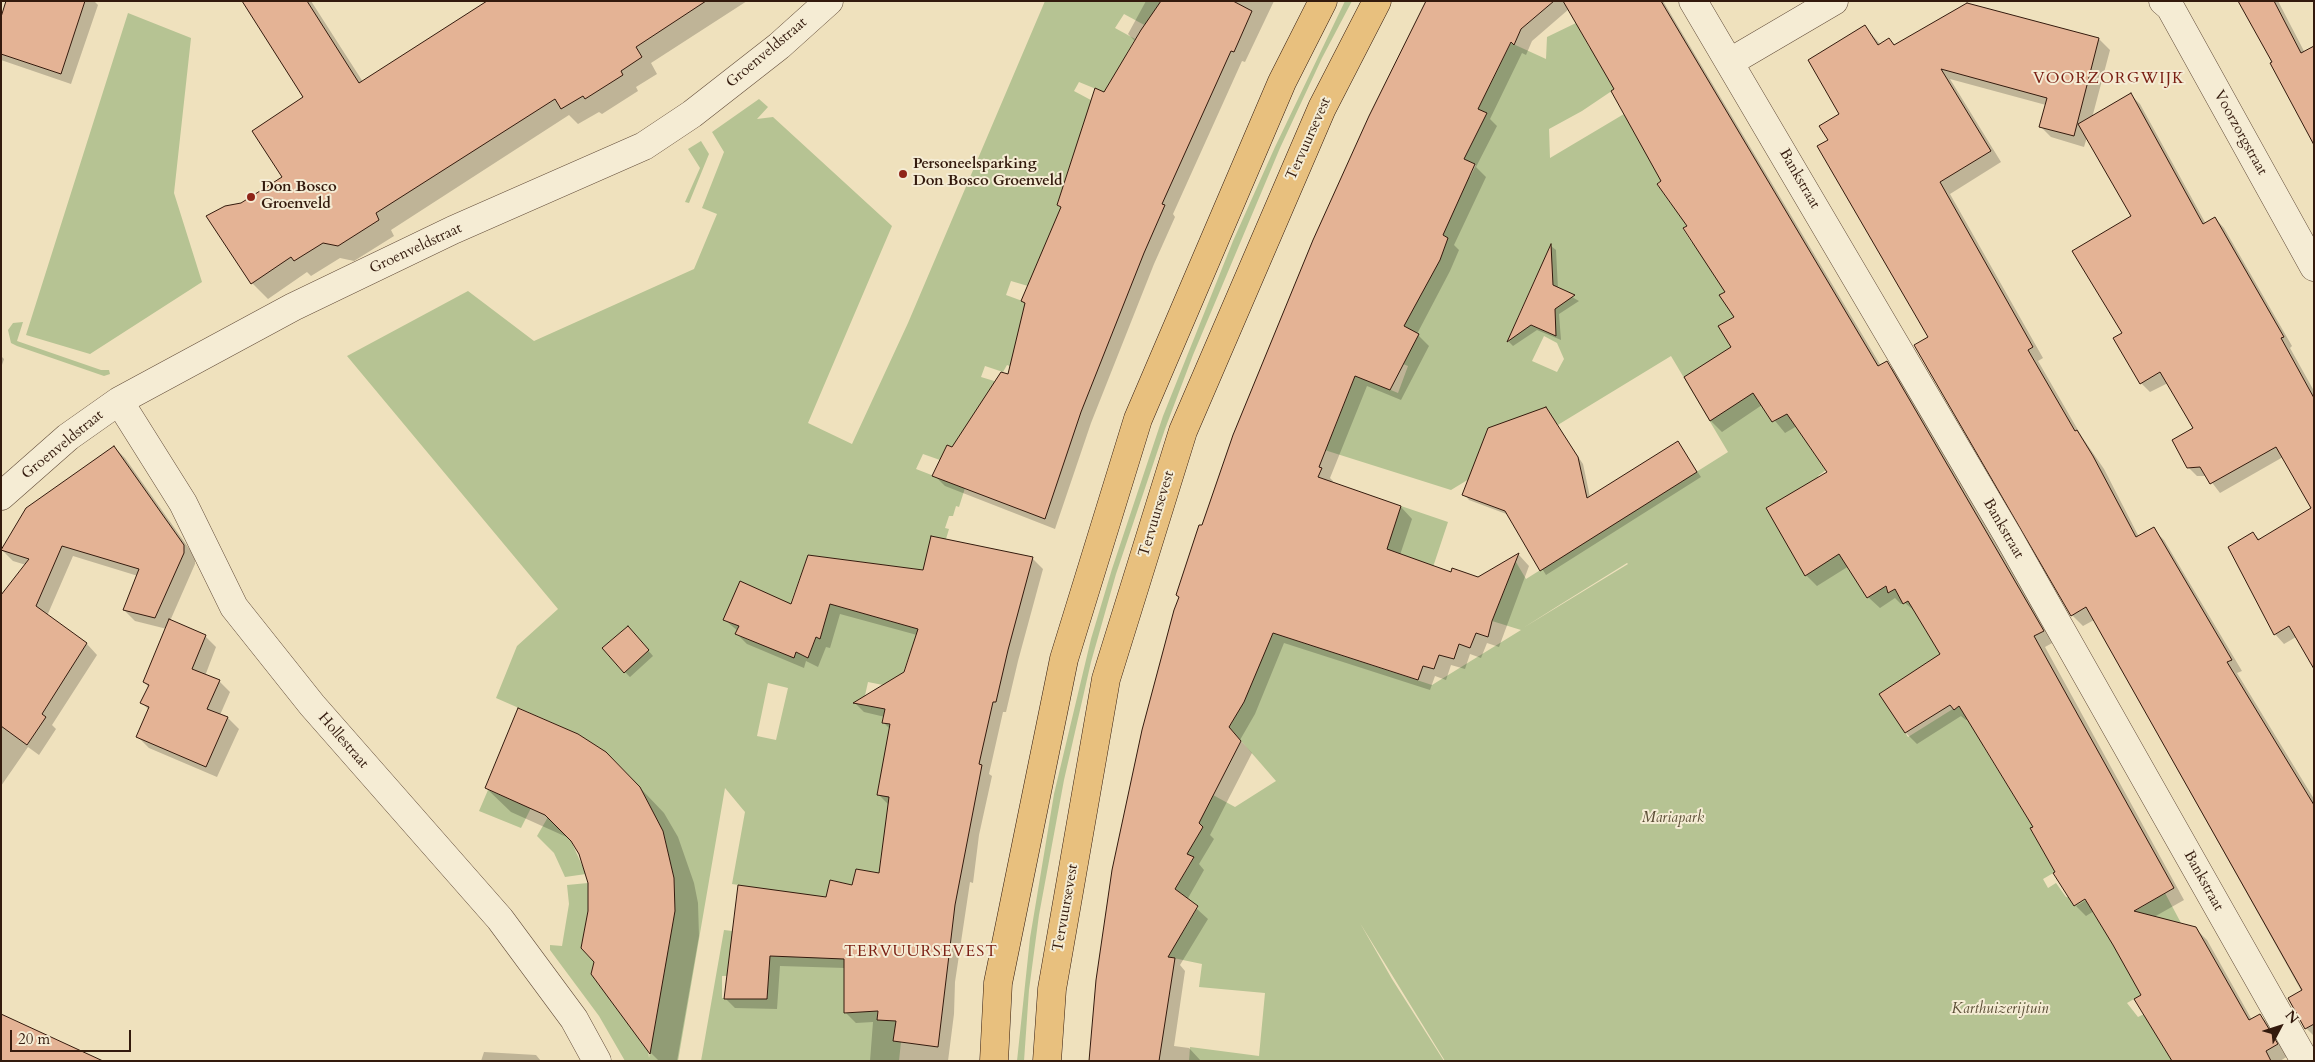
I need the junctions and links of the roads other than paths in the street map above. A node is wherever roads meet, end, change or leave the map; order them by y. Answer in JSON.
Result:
{"nodes":[{"id":1,"x":828,"y":1,"type":"edge"},
{"id":2,"x":1322,"y":1,"type":"edge"},
{"id":3,"x":1377,"y":1,"type":"edge"},
{"id":4,"x":1693,"y":1,"type":"edge"},
{"id":5,"x":1834,"y":1,"type":"edge"},
{"id":6,"x":2163,"y":1,"type":"edge"},
{"id":7,"x":1730,"y":62,"type":"junction"},
{"id":8,"x":2314,"y":267,"type":"edge"},
{"id":9,"x":119,"y":401,"type":"junction"},
{"id":10,"x":1,"y":496,"type":"edge"},
{"id":11,"x":597,"y":1061,"type":"edge"},
{"id":12,"x":994,"y":1061,"type":"edge"},
{"id":13,"x":1047,"y":1061,"type":"edge"},
{"id":14,"x":2305,"y":1061,"type":"edge"}],
"edges":[{"from":1,"to":9,"type":"street","name":"Groenveldstraat"},
{"from":2,"to":12,"type":"main road"},
{"from":3,"to":13,"type":"main road","name":"Tervuursevest"},
{"from":4,"to":7,"type":"street","name":"Bankstraat"},
{"from":5,"to":7,"type":"street"},
{"from":6,"to":8,"type":"street","name":"Voorzorgstraat"},
{"from":7,"to":14,"type":"street","name":"Bankstraat"},
{"from":9,"to":10,"type":"street","name":"Groenveldstraat"},
{"from":9,"to":11,"type":"street","name":"Hollestraat"}]}
